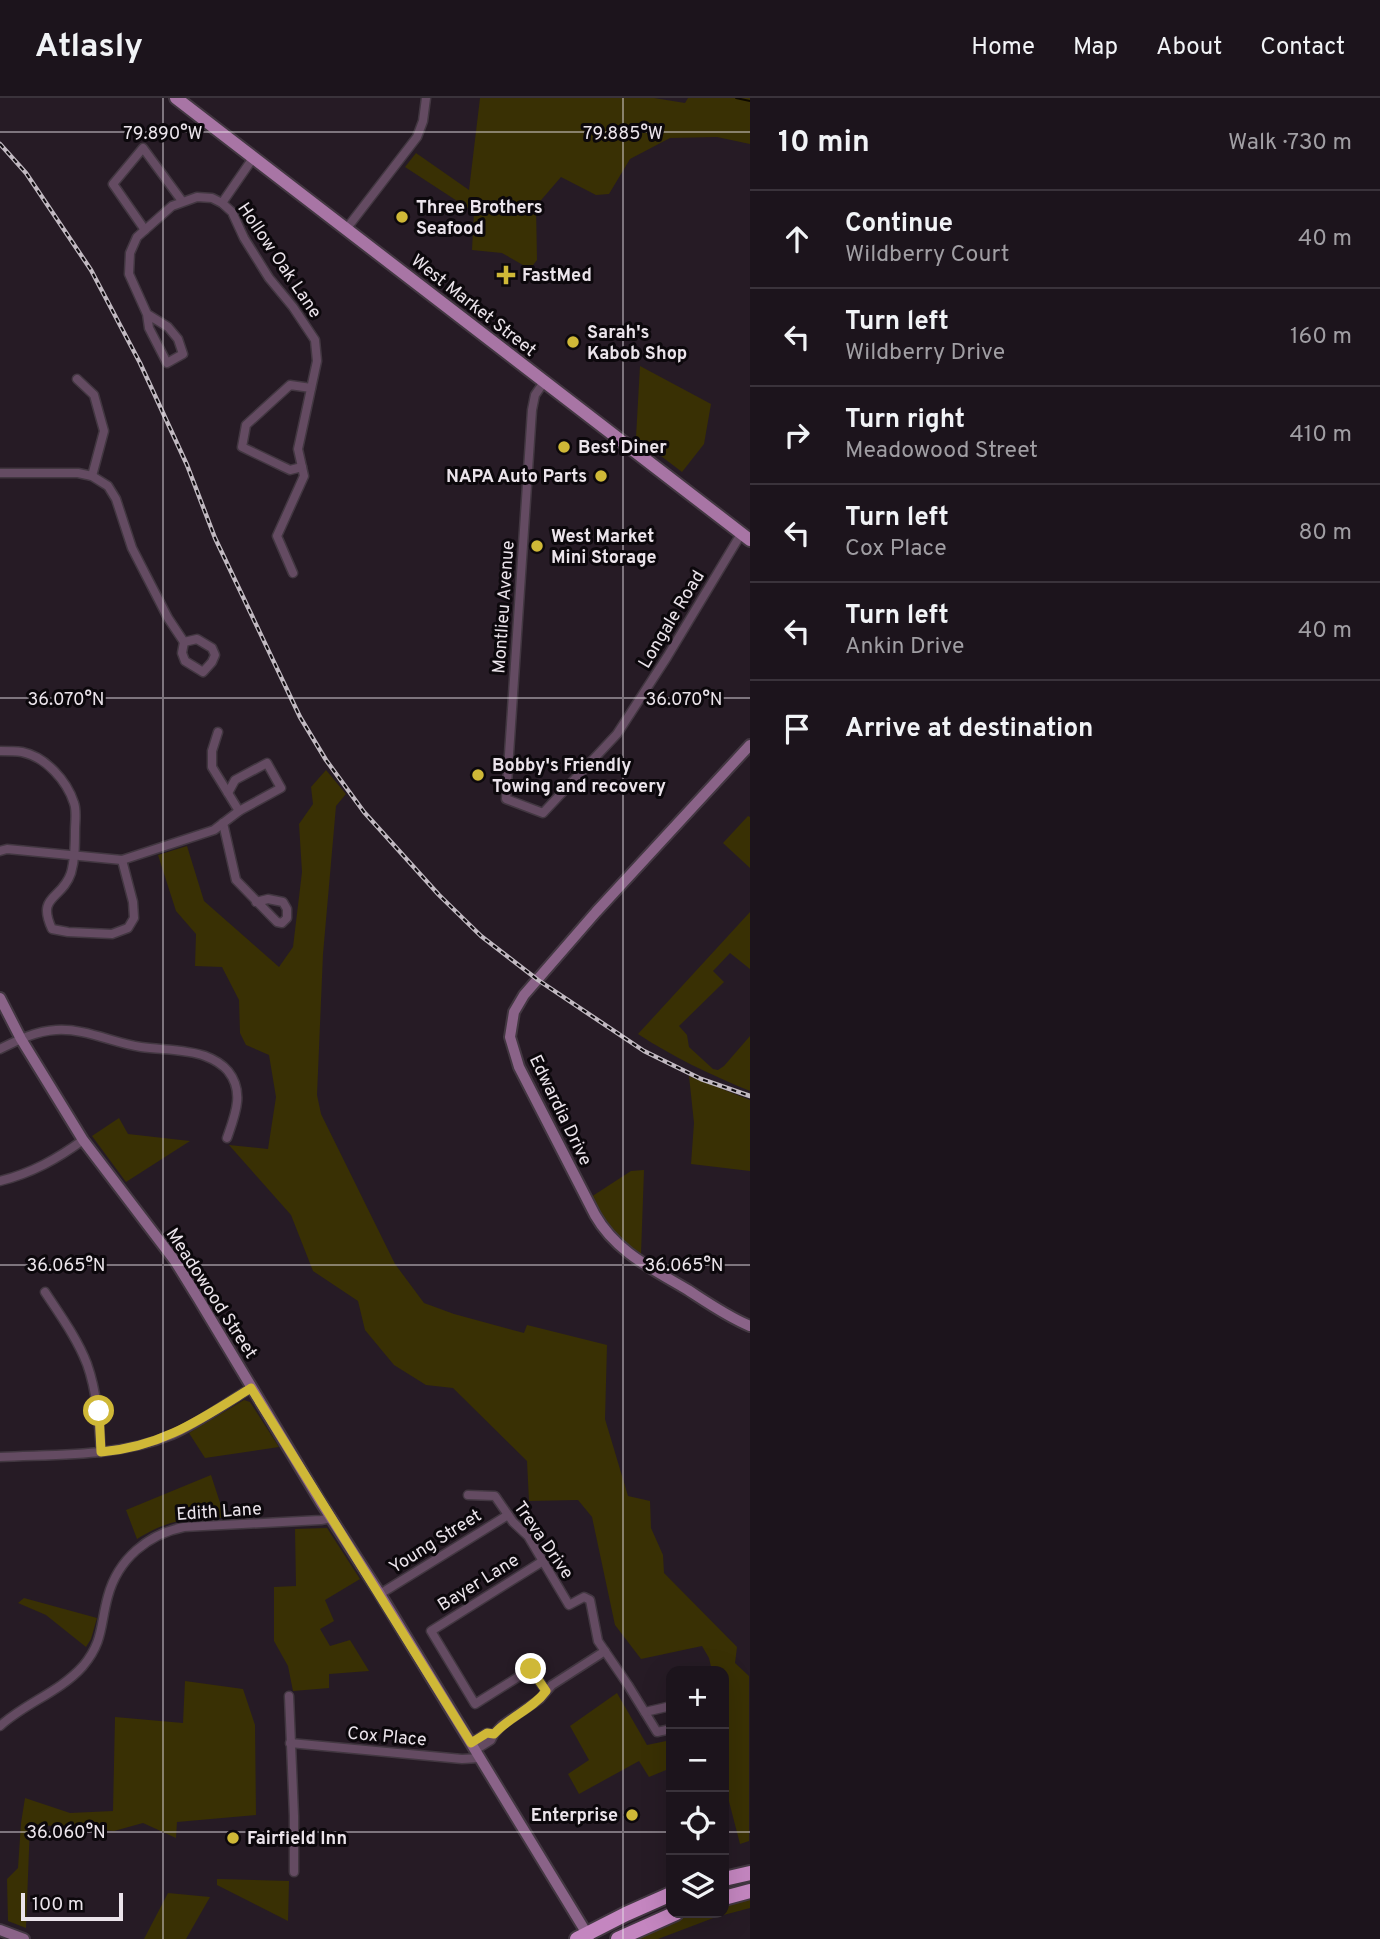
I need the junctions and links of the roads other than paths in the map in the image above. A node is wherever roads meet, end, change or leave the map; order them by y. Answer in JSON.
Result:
{"nodes":[{"id":1,"x":176,"y":98,"type":"edge"},
{"id":2,"x":426,"y":98,"type":"edge"},
{"id":3,"x":253,"y":158,"type":"junction"},
{"id":4,"x":182,"y":201,"type":"junction"},
{"id":5,"x":222,"y":203,"type":"junction"},
{"id":6,"x":347,"y":228,"type":"junction"},
{"id":7,"x":145,"y":230,"type":"junction"},
{"id":8,"x":147,"y":314,"type":"junction"},
{"id":9,"x":77,"y":379,"type":"dead end"},
{"id":10,"x":544,"y":382,"type":"junction"},
{"id":11,"x":311,"y":388,"type":"junction"},
{"id":12,"x":302,"y":467,"type":"junction"},
{"id":13,"x":0,"y":473,"type":"edge"},
{"id":14,"x":92,"y":476,"type":"junction"},
{"id":15,"x":746,"y":537,"type":"edge"},
{"id":16,"x":293,"y":573,"type":"dead end"},
{"id":17,"x":184,"y":642,"type":"junction"},
{"id":18,"x":218,"y":732,"type":"dead end"},
{"id":19,"x":750,"y":745,"type":"edge"},
{"id":20,"x":0,"y":751,"type":"edge"},
{"id":21,"x":0,"y":759,"type":"edge"},
{"id":22,"x":228,"y":793,"type":"junction"},
{"id":23,"x":239,"y":811,"type":"junction"},
{"id":24,"x":543,"y":813,"type":"joint"},
{"id":25,"x":223,"y":823,"type":"junction"},
{"id":26,"x":0,"y":851,"type":"edge"},
{"id":27,"x":75,"y":856,"type":"junction"},
{"id":28,"x":122,"y":860,"type":"junction"},
{"id":29,"x":256,"y":902,"type":"dead end"},
{"id":30,"x":0,"y":998,"type":"edge"},
{"id":31,"x":21,"y":1039,"type":"junction"},
{"id":32,"x":0,"y":1049,"type":"edge"},
{"id":33,"x":227,"y":1138,"type":"dead end"},
{"id":34,"x":83,"y":1140,"type":"junction"},
{"id":35,"x":0,"y":1181,"type":"edge"},
{"id":36,"x":45,"y":1292,"type":"dead end"},
{"id":37,"x":750,"y":1326,"type":"edge"},
{"id":38,"x":251,"y":1388,"type":"junction"},
{"id":39,"x":101,"y":1452,"type":"junction"},
{"id":40,"x":0,"y":1457,"type":"edge"},
{"id":41,"x":468,"y":1495,"type":"dead end"},
{"id":42,"x":508,"y":1515,"type":"junction"},
{"id":43,"x":332,"y":1518,"type":"junction"},
{"id":44,"x":542,"y":1561,"type":"junction"},
{"id":45,"x":380,"y":1594,"type":"junction"},
{"id":46,"x":605,"y":1651,"type":"junction"},
{"id":47,"x":546,"y":1691,"type":"junction"},
{"id":48,"x":289,"y":1696,"type":"dead end"},
{"id":49,"x":666,"y":1707,"type":"edge"},
{"id":50,"x":645,"y":1712,"type":"junction"},
{"id":51,"x":0,"y":1726,"type":"edge"},
{"id":52,"x":666,"y":1730,"type":"edge"},
{"id":53,"x":290,"y":1743,"type":"junction"},
{"id":54,"x":475,"y":1750,"type":"junction"},
{"id":55,"x":294,"y":1872,"type":"dead end"},
{"id":56,"x":750,"y":1873,"type":"edge"},
{"id":57,"x":729,"y":1878,"type":"edge"},
{"id":58,"x":750,"y":1891,"type":"edge"},
{"id":59,"x":666,"y":1897,"type":"edge"},
{"id":60,"x":729,"y":1897,"type":"edge"},
{"id":61,"x":666,"y":1917,"type":"edge"},
{"id":62,"x":0,"y":1930,"type":"edge"},
{"id":63,"x":586,"y":1938,"type":"edge"},
{"id":64,"x":24,"y":1939,"type":"edge"},
{"id":65,"x":618,"y":1939,"type":"edge"}],
"edges":[{"from":1,"to":3,"type":"main road","name":"West Market Street"},
{"from":2,"to":6,"type":"street"},
{"from":3,"to":5,"type":"street","name":"Hollow Oak Lane"},
{"from":3,"to":6,"type":"main road","name":"West Market Street"},
{"from":4,"to":5,"type":"street","name":"Hollow Oak Lane"},
{"from":4,"to":7,"type":"street"},
{"from":4,"to":7,"type":"street"},
{"from":5,"to":11,"type":"street","name":"Hollow Oak Lane"},
{"from":6,"to":10,"type":"main road","name":"West Market Street"},
{"from":7,"to":8,"type":"street"},
{"from":8,"to":8,"type":"street"},
{"from":9,"to":14,"type":"street"},
{"from":10,"to":15,"type":"main road","name":"West Market Street"},
{"from":10,"to":24,"type":"street","name":"Montlieu Avenue"},
{"from":11,"to":12,"type":"street","name":"Hollow Oak Lane"},
{"from":11,"to":12,"type":"street"},
{"from":12,"to":16,"type":"street","name":"Hollow Oak Lane"},
{"from":13,"to":14,"type":"street"},
{"from":14,"to":17,"type":"street"},
{"from":15,"to":24,"type":"street","name":"Longale Road"},
{"from":17,"to":17,"type":"street"},
{"from":18,"to":22,"type":"street"},
{"from":19,"to":37,"type":"street","name":"Edwardia Drive"},
{"from":20,"to":21,"type":"street"},
{"from":20,"to":27,"type":"street"},
{"from":22,"to":23,"type":"street"},
{"from":22,"to":23,"type":"street"},
{"from":23,"to":25,"type":"street"},
{"from":25,"to":28,"type":"street"},
{"from":25,"to":29,"type":"street"},
{"from":26,"to":27,"type":"street"},
{"from":27,"to":28,"type":"street"},
{"from":27,"to":28,"type":"street"},
{"from":30,"to":31,"type":"street","name":"Meadowood Street"},
{"from":31,"to":32,"type":"street"},
{"from":31,"to":33,"type":"street"},
{"from":31,"to":34,"type":"street","name":"Meadowood Street"},
{"from":34,"to":35,"type":"street"},
{"from":34,"to":38,"type":"street","name":"Meadowood Street"},
{"from":36,"to":39,"type":"street"},
{"from":38,"to":39,"type":"street"},
{"from":38,"to":43,"type":"street","name":"Meadowood Street"},
{"from":39,"to":40,"type":"street"},
{"from":41,"to":42,"type":"street","name":"Treva Drive"},
{"from":42,"to":44,"type":"street","name":"Treva Drive"},
{"from":42,"to":45,"type":"street","name":"Young Street"},
{"from":43,"to":45,"type":"street","name":"Meadowood Street"},
{"from":43,"to":51,"type":"street","name":"Edith Lane"},
{"from":44,"to":46,"type":"street","name":"Treva Drive"},
{"from":44,"to":47,"type":"street","name":"Bayer Lane"},
{"from":45,"to":54,"type":"street","name":"Meadowood Street"},
{"from":46,"to":47,"type":"street","name":"Cox Place"},
{"from":46,"to":50,"type":"street","name":"Treva Drive"},
{"from":47,"to":54,"type":"street","name":"Cox Place"},
{"from":48,"to":53,"type":"street"},
{"from":49,"to":50,"type":"street"},
{"from":50,"to":52,"type":"street","name":"Treva Drive"},
{"from":53,"to":54,"type":"street","name":"Cox Place"},
{"from":53,"to":55,"type":"street"},
{"from":54,"to":63,"type":"street","name":"Meadowood Street"},
{"from":56,"to":57,"type":"highway"},
{"from":58,"to":60,"type":"highway"},
{"from":59,"to":63,"type":"highway"},
{"from":61,"to":65,"type":"highway"},
{"from":62,"to":64,"type":"street"}]}
